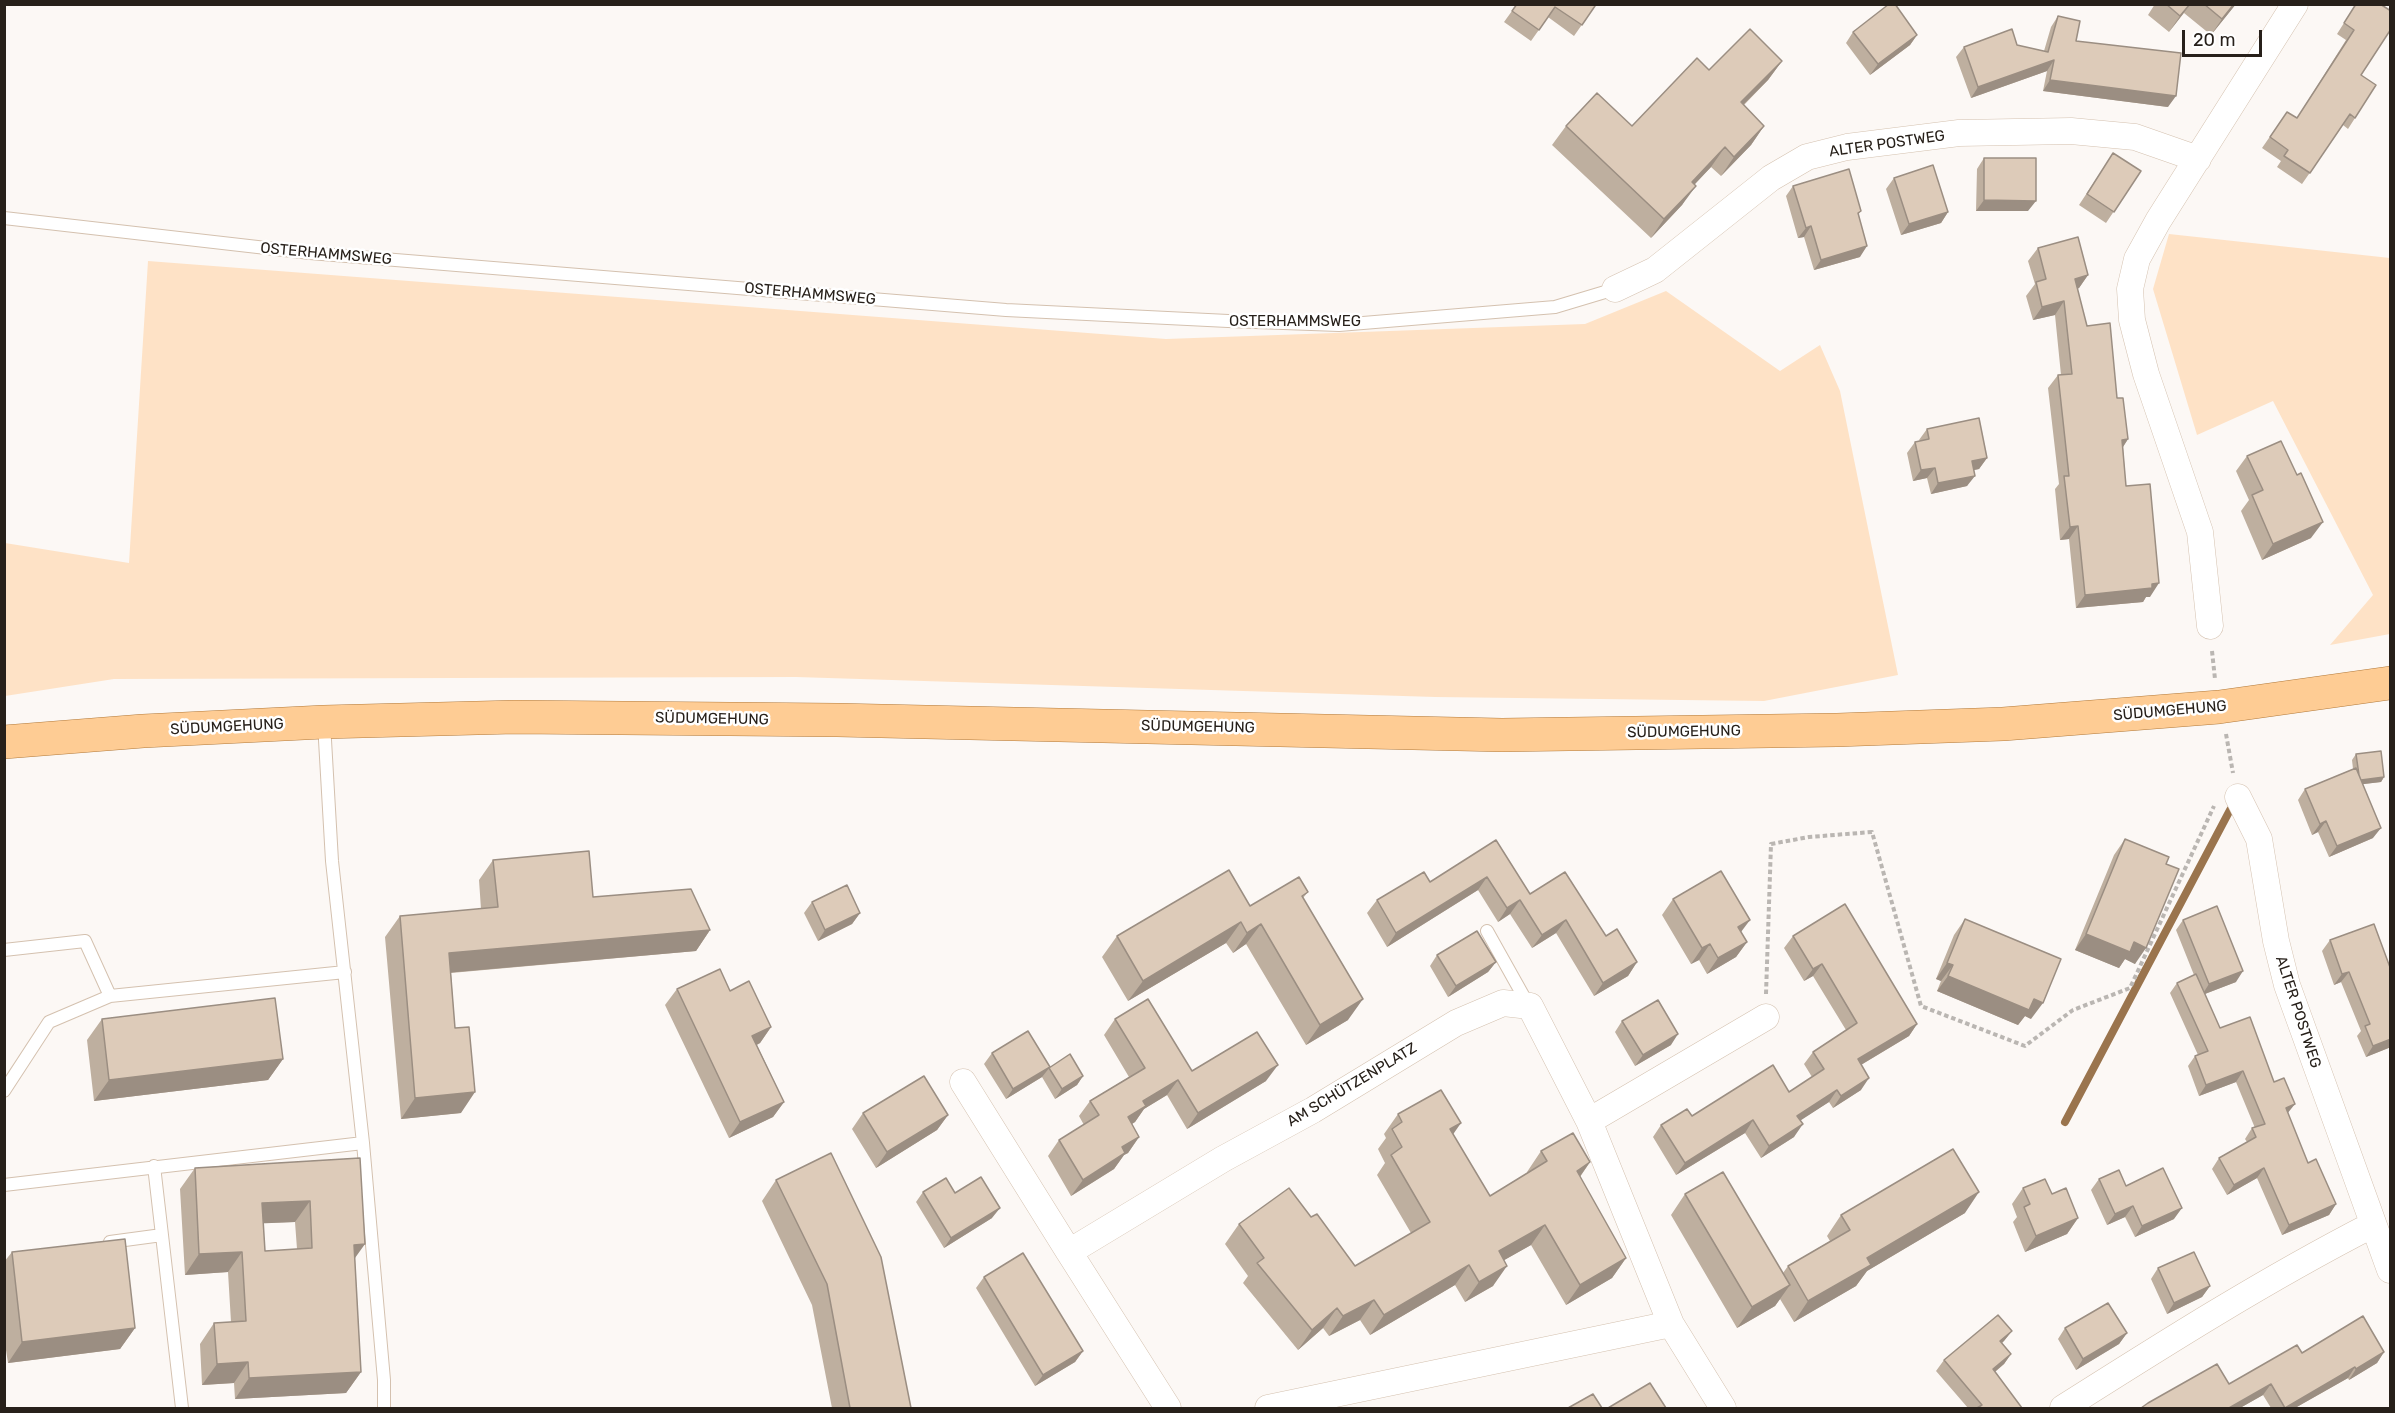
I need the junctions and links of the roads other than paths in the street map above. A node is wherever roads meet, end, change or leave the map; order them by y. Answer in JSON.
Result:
{"nodes":[{"id":1,"x":2295,"y":4,"type":"edge"},
{"id":2,"x":2198,"y":159,"type":"junction"},
{"id":3,"x":4,"y":218,"type":"edge"},
{"id":4,"x":1615,"y":289,"type":"joint"},
{"id":5,"x":2210,"y":626,"type":"road end"},
{"id":6,"x":2391,"y":683,"type":"edge"},
{"id":7,"x":324,"y":722,"type":"junction"},
{"id":8,"x":4,"y":742,"type":"edge"},
{"id":9,"x":2238,"y":797,"type":"road end"},
{"id":10,"x":1487,"y":931,"type":"dead end"},
{"id":11,"x":4,"y":950,"type":"edge"},
{"id":12,"x":345,"y":972,"type":"junction"},
{"id":13,"x":110,"y":996,"type":"junction"},
{"id":14,"x":1530,"y":1006,"type":"junction"},
{"id":15,"x":1766,"y":1017,"type":"road end"},
{"id":16,"x":963,"y":1082,"type":"dead end"},
{"id":17,"x":4,"y":1091,"type":"edge"},
{"id":18,"x":1589,"y":1121,"type":"junction"},
{"id":19,"x":363,"y":1143,"type":"junction"},
{"id":20,"x":154,"y":1166,"type":"junction"},
{"id":21,"x":4,"y":1185,"type":"edge"},
{"id":22,"x":2372,"y":1225,"type":"junction"},
{"id":23,"x":162,"y":1235,"type":"junction"},
{"id":24,"x":94,"y":1244,"type":"edge"},
{"id":25,"x":1069,"y":1252,"type":"junction"},
{"id":26,"x":2391,"y":1270,"type":"edge"},
{"id":27,"x":1671,"y":1324,"type":"junction"},
{"id":28,"x":182,"y":1408,"type":"edge"},
{"id":29,"x":384,"y":1408,"type":"edge"},
{"id":30,"x":1168,"y":1408,"type":"edge"},
{"id":31,"x":1268,"y":1408,"type":"edge"},
{"id":32,"x":1723,"y":1408,"type":"edge"},
{"id":33,"x":2062,"y":1408,"type":"edge"}],
"edges":[{"from":1,"to":2,"type":"street"},
{"from":2,"to":4,"type":"street","name":"ALTER POSTWEG"},
{"from":2,"to":5,"type":"street"},
{"from":3,"to":4,"type":"lane","name":"OSTERHAMMSWEG"},
{"from":6,"to":7,"type":"main road","name":"SÜDUMGEHUNG"},
{"from":7,"to":8,"type":"main road","name":"SÜDUMGEHUNG"},
{"from":7,"to":12,"type":"lane"},
{"from":9,"to":22,"type":"street","name":"ALTER POSTWEG"},
{"from":10,"to":14,"type":"lane"},
{"from":11,"to":13,"type":"lane"},
{"from":12,"to":13,"type":"lane"},
{"from":12,"to":19,"type":"lane"},
{"from":13,"to":17,"type":"lane"},
{"from":14,"to":18,"type":"street"},
{"from":14,"to":25,"type":"street","name":"AM SCHÜTZENPLATZ"},
{"from":15,"to":18,"type":"street"},
{"from":16,"to":25,"type":"street"},
{"from":18,"to":27,"type":"street"},
{"from":19,"to":20,"type":"lane"},
{"from":19,"to":29,"type":"lane"},
{"from":20,"to":21,"type":"lane"},
{"from":20,"to":23,"type":"lane"},
{"from":22,"to":26,"type":"street","name":"ALTER POSTWEG"},
{"from":22,"to":33,"type":"street"},
{"from":23,"to":24,"type":"lane"},
{"from":23,"to":28,"type":"lane"},
{"from":25,"to":30,"type":"street"},
{"from":27,"to":31,"type":"street"},
{"from":27,"to":32,"type":"street"}]}
